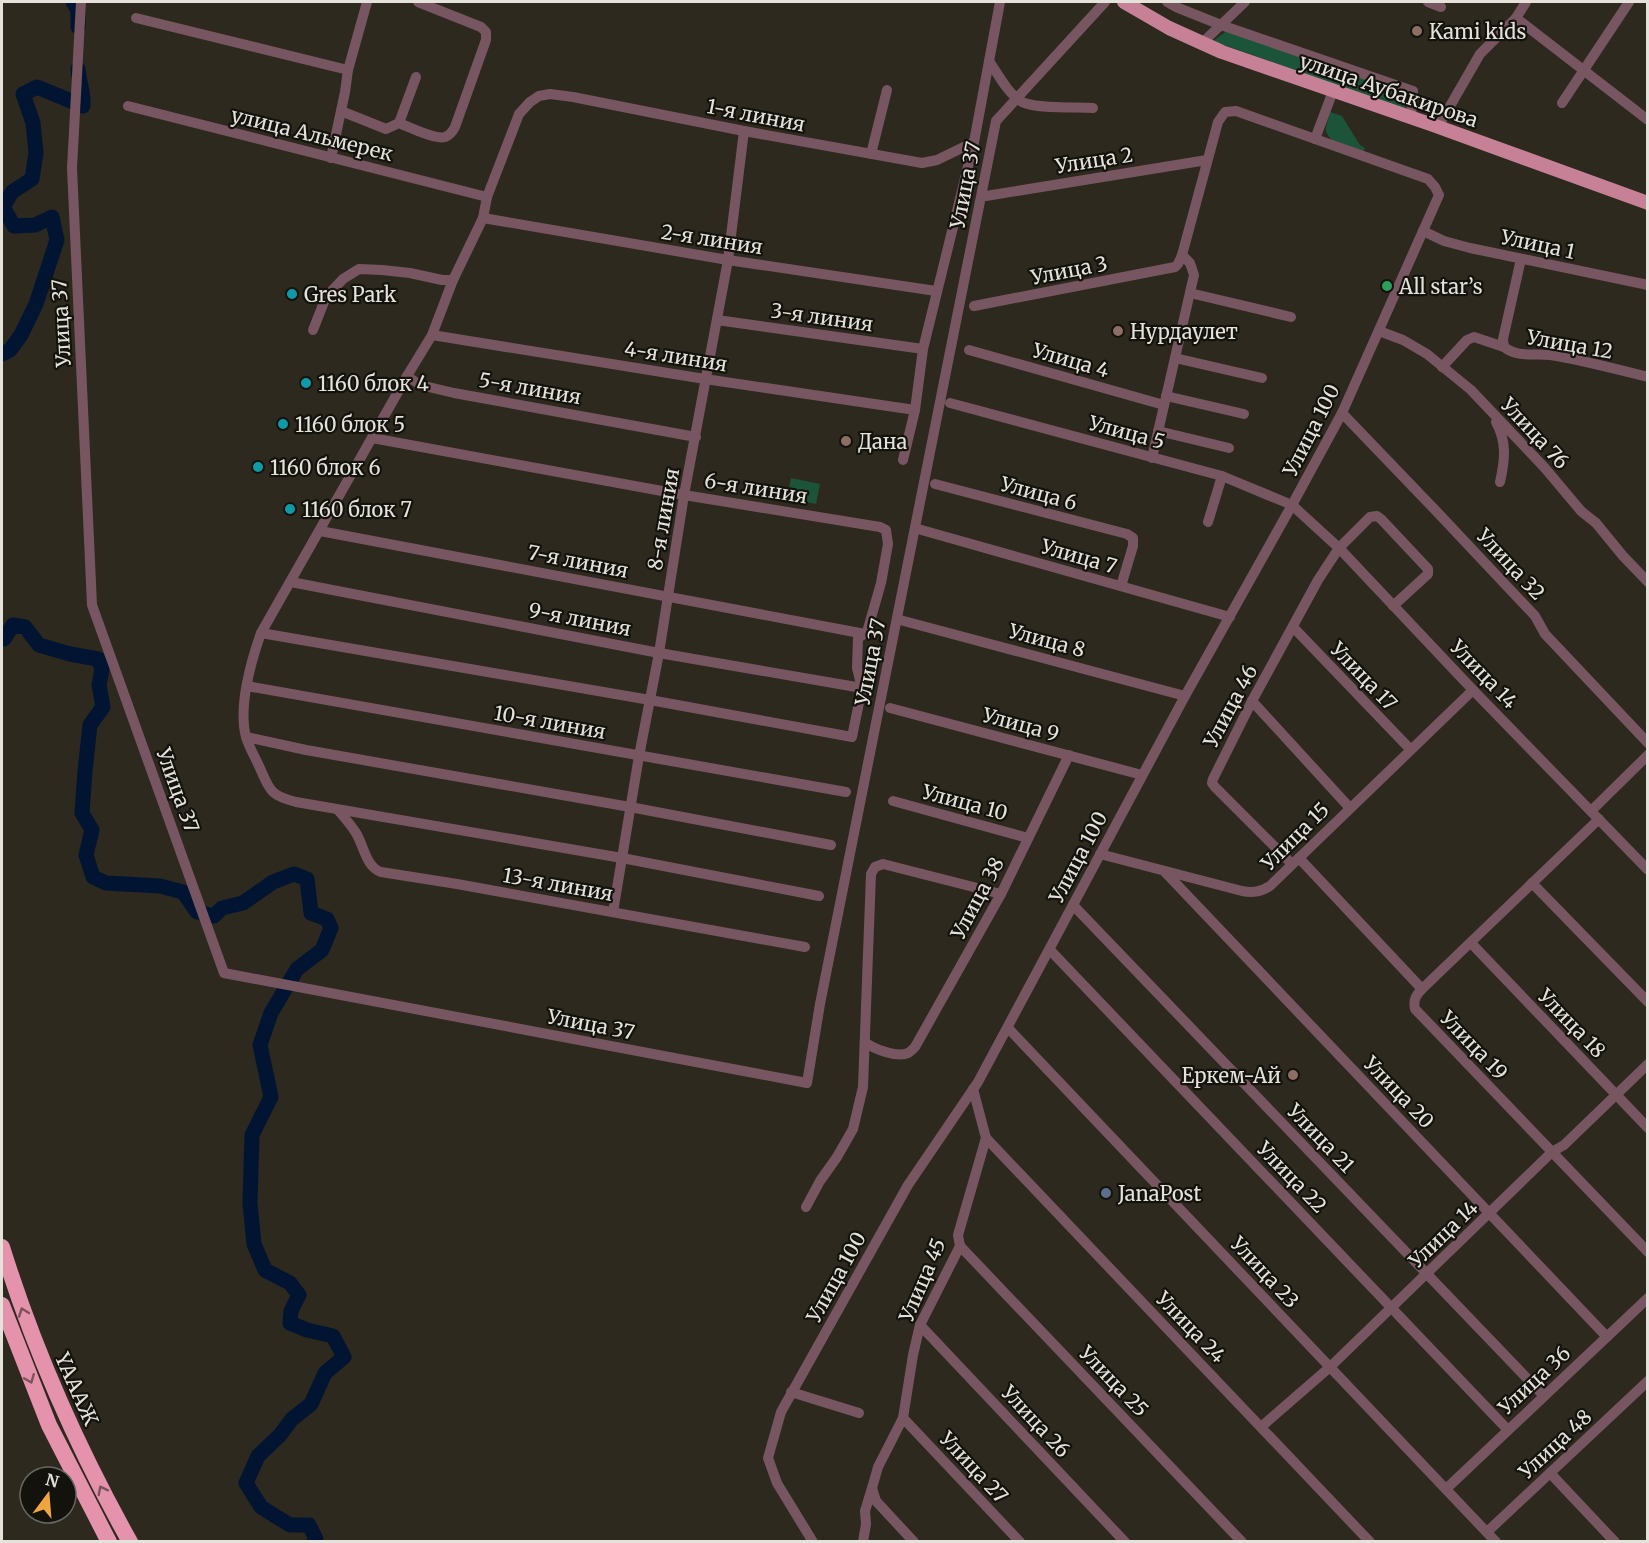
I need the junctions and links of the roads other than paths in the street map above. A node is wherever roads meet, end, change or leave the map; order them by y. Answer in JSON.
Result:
{"nodes":[{"id":1,"x":81,"y":2,"type":"edge"},
{"id":2,"x":367,"y":2,"type":"edge"},
{"id":3,"x":414,"y":2,"type":"edge"},
{"id":4,"x":1000,"y":2,"type":"edge"},
{"id":5,"x":1105,"y":2,"type":"edge"},
{"id":6,"x":1124,"y":2,"type":"edge"},
{"id":7,"x":1167,"y":2,"type":"edge"},
{"id":8,"x":1245,"y":2,"type":"edge"},
{"id":9,"x":1428,"y":2,"type":"edge"},
{"id":10,"x":1527,"y":2,"type":"edge"},
{"id":11,"x":1629,"y":2,"type":"edge"},
{"id":12,"x":1441,"y":7,"type":"dead end"},
{"id":13,"x":136,"y":18,"type":"dead end"},
{"id":14,"x":1516,"y":18,"type":"junction"},
{"id":15,"x":1221,"y":25,"type":"junction"},
{"id":16,"x":1202,"y":43,"type":"junction"},
{"id":17,"x":989,"y":61,"type":"junction"},
{"id":18,"x":348,"y":70,"type":"junction"},
{"id":19,"x":1583,"y":70,"type":"junction"},
{"id":20,"x":416,"y":77,"type":"dead end"},
{"id":21,"x":886,"y":90,"type":"dead end"},
{"id":22,"x":1333,"y":91,"type":"junction"},
{"id":23,"x":1562,"y":103,"type":"dead end"},
{"id":24,"x":128,"y":106,"type":"dead end"},
{"id":25,"x":1093,"y":108,"type":"dead end"},
{"id":26,"x":341,"y":111,"type":"junction"},
{"id":27,"x":1411,"y":118,"type":"junction"},
{"id":28,"x":1647,"y":120,"type":"edge"},
{"id":29,"x":399,"y":123,"type":"junction"},
{"id":30,"x":1438,"y":127,"type":"junction"},
{"id":31,"x":744,"y":131,"type":"junction"},
{"id":32,"x":1315,"y":139,"type":"junction"},
{"id":33,"x":974,"y":142,"type":"junction"},
{"id":34,"x":872,"y":154,"type":"junction"},
{"id":35,"x":331,"y":158,"type":"junction"},
{"id":36,"x":1207,"y":160,"type":"junction"},
{"id":37,"x":986,"y":196,"type":"dead end"},
{"id":38,"x":487,"y":197,"type":"junction"},
{"id":39,"x":1647,"y":203,"type":"edge"},
{"id":40,"x":483,"y":218,"type":"junction"},
{"id":41,"x":1423,"y":231,"type":"junction"},
{"id":42,"x":1182,"y":255,"type":"junction"},
{"id":43,"x":1521,"y":259,"type":"junction"},
{"id":44,"x":728,"y":260,"type":"junction"},
{"id":45,"x":453,"y":280,"type":"junction"},
{"id":46,"x":1647,"y":285,"type":"edge"},
{"id":47,"x":936,"y":291,"type":"junction"},
{"id":48,"x":1190,"y":293,"type":"junction"},
{"id":49,"x":974,"y":306,"type":"dead end"},
{"id":50,"x":1292,"y":317,"type":"dead end"},
{"id":51,"x":717,"y":320,"type":"junction"},
{"id":52,"x":313,"y":330,"type":"dead end"},
{"id":53,"x":1378,"y":332,"type":"junction"},
{"id":54,"x":432,"y":335,"type":"junction"},
{"id":55,"x":1504,"y":347,"type":"junction"},
{"id":56,"x":923,"y":349,"type":"junction"},
{"id":57,"x":969,"y":350,"type":"dead end"},
{"id":58,"x":1174,"y":358,"type":"junction"},
{"id":59,"x":1442,"y":367,"type":"junction"},
{"id":60,"x":407,"y":376,"type":"junction"},
{"id":61,"x":1647,"y":377,"type":"edge"},
{"id":62,"x":1262,"y":378,"type":"dead end"},
{"id":63,"x":705,"y":379,"type":"junction"},
{"id":64,"x":1165,"y":400,"type":"junction"},
{"id":65,"x":950,"y":403,"type":"dead end"},
{"id":66,"x":915,"y":410,"type":"junction"},
{"id":67,"x":1492,"y":412,"type":"junction"},
{"id":68,"x":1342,"y":413,"type":"junction"},
{"id":69,"x":1244,"y":414,"type":"dead end"},
{"id":70,"x":1158,"y":430,"type":"junction"},
{"id":71,"x":696,"y":437,"type":"junction"},
{"id":72,"x":372,"y":438,"type":"junction"},
{"id":73,"x":1229,"y":448,"type":"dead end"},
{"id":74,"x":1152,"y":458,"type":"junction"},
{"id":75,"x":903,"y":460,"type":"dead end"},
{"id":76,"x":1222,"y":476,"type":"junction"},
{"id":77,"x":1500,"y":482,"type":"dead end"},
{"id":78,"x":935,"y":484,"type":"dead end"},
{"id":79,"x":684,"y":495,"type":"junction"},
{"id":80,"x":1292,"y":505,"type":"junction"},
{"id":81,"x":1208,"y":522,"type":"dead end"},
{"id":82,"x":918,"y":529,"type":"dead end"},
{"id":83,"x":320,"y":531,"type":"junction"},
{"id":84,"x":1339,"y":548,"type":"junction"},
{"id":85,"x":291,"y":582,"type":"junction"},
{"id":86,"x":1647,"y":582,"type":"edge"},
{"id":87,"x":1121,"y":586,"type":"junction"},
{"id":88,"x":668,"y":597,"type":"junction"},
{"id":89,"x":1393,"y":606,"type":"junction"},
{"id":90,"x":1230,"y":617,"type":"junction"},
{"id":91,"x":900,"y":620,"type":"dead end"},
{"id":92,"x":1293,"y":627,"type":"junction"},
{"id":93,"x":261,"y":633,"type":"junction"},
{"id":94,"x":865,"y":633,"type":"junction"},
{"id":95,"x":659,"y":653,"type":"junction"},
{"id":96,"x":247,"y":686,"type":"junction"},
{"id":97,"x":862,"y":688,"type":"junction"},
{"id":98,"x":1473,"y":690,"type":"junction"},
{"id":99,"x":1185,"y":696,"type":"junction"},
{"id":100,"x":650,"y":700,"type":"junction"},
{"id":101,"x":1252,"y":701,"type":"junction"},
{"id":102,"x":890,"y":708,"type":"dead end"},
{"id":103,"x":246,"y":737,"type":"junction"},
{"id":104,"x":1647,"y":743,"type":"edge"},
{"id":105,"x":1410,"y":749,"type":"junction"},
{"id":106,"x":1069,"y":755,"type":"junction"},
{"id":107,"x":1647,"y":755,"type":"edge"},
{"id":108,"x":639,"y":756,"type":"junction"},
{"id":109,"x":1142,"y":775,"type":"junction"},
{"id":110,"x":846,"y":792,"type":"dead end"},
{"id":111,"x":893,"y":801,"type":"dead end"},
{"id":112,"x":630,"y":807,"type":"junction"},
{"id":113,"x":1349,"y":807,"type":"junction"},
{"id":114,"x":338,"y":810,"type":"junction"},
{"id":115,"x":1595,"y":815,"type":"junction"},
{"id":116,"x":1028,"y":838,"type":"junction"},
{"id":117,"x":831,"y":845,"type":"dead end"},
{"id":118,"x":1100,"y":854,"type":"junction"},
{"id":119,"x":622,"y":858,"type":"junction"},
{"id":120,"x":1295,"y":861,"type":"junction"},
{"id":121,"x":1647,"y":870,"type":"edge"},
{"id":122,"x":1164,"y":871,"type":"junction"},
{"id":123,"x":1532,"y":883,"type":"junction"},
{"id":124,"x":1001,"y":894,"type":"junction"},
{"id":125,"x":819,"y":896,"type":"dead end"},
{"id":126,"x":1073,"y":905,"type":"junction"},
{"id":127,"x":613,"y":912,"type":"junction"},
{"id":128,"x":1471,"y":943,"type":"junction"},
{"id":129,"x":805,"y":947,"type":"dead end"},
{"id":130,"x":1050,"y":950,"type":"junction"},
{"id":131,"x":1422,"y":989,"type":"junction"},
{"id":132,"x":1647,"y":1002,"type":"edge"},
{"id":133,"x":1008,"y":1028,"type":"junction"},
{"id":134,"x":866,"y":1043,"type":"junction"},
{"id":135,"x":1647,"y":1064,"type":"edge"},
{"id":136,"x":973,"y":1089,"type":"junction"},
{"id":137,"x":1616,"y":1095,"type":"junction"},
{"id":138,"x":1647,"y":1128,"type":"edge"},
{"id":139,"x":986,"y":1138,"type":"junction"},
{"id":140,"x":1552,"y":1152,"type":"junction"},
{"id":141,"x":806,"y":1207,"type":"dead end"},
{"id":142,"x":1490,"y":1214,"type":"junction"},
{"id":143,"x":960,"y":1246,"type":"junction"},
{"id":144,"x":2,"y":1247,"type":"edge"},
{"id":145,"x":1647,"y":1252,"type":"edge"},
{"id":146,"x":1427,"y":1274,"type":"junction"},
{"id":147,"x":1647,"y":1298,"type":"edge"},
{"id":148,"x":2,"y":1305,"type":"edge"},
{"id":149,"x":1392,"y":1308,"type":"junction"},
{"id":150,"x":920,"y":1325,"type":"junction"},
{"id":151,"x":1607,"y":1337,"type":"junction"},
{"id":152,"x":1330,"y":1367,"type":"junction"},
{"id":153,"x":1647,"y":1381,"type":"edge"},
{"id":154,"x":791,"y":1392,"type":"junction"},
{"id":155,"x":1544,"y":1396,"type":"junction"},
{"id":156,"x":859,"y":1413,"type":"dead end"},
{"id":157,"x":903,"y":1418,"type":"junction"},
{"id":158,"x":1261,"y":1427,"type":"junction"},
{"id":159,"x":1507,"y":1429,"type":"junction"},
{"id":160,"x":1550,"y":1473,"type":"junction"},
{"id":161,"x":873,"y":1488,"type":"junction"},
{"id":162,"x":1446,"y":1489,"type":"junction"},
{"id":163,"x":1487,"y":1532,"type":"junction"},
{"id":164,"x":1365,"y":1540,"type":"edge"},
{"id":165,"x":110,"y":1542,"type":"edge"},
{"id":166,"x":130,"y":1542,"type":"edge"},
{"id":167,"x":813,"y":1542,"type":"edge"},
{"id":168,"x":863,"y":1542,"type":"edge"},
{"id":169,"x":914,"y":1542,"type":"edge"},
{"id":170,"x":1020,"y":1542,"type":"edge"},
{"id":171,"x":1125,"y":1542,"type":"edge"},
{"id":172,"x":1242,"y":1542,"type":"edge"},
{"id":173,"x":1496,"y":1542,"type":"edge"},
{"id":174,"x":1615,"y":1542,"type":"edge"}],
"edges":[{"from":1,"to":5,"type":"street","name":"Улица 37"},
{"from":2,"to":18,"type":"street"},
{"from":3,"to":29,"type":"street"},
{"from":4,"to":17,"type":"street"},
{"from":6,"to":16,"type":"main road","name":"улица Аубакирова"},
{"from":7,"to":15,"type":"street"},
{"from":8,"to":15,"type":"street"},
{"from":9,"to":12,"type":"street"},
{"from":10,"to":14,"type":"street"},
{"from":11,"to":19,"type":"street"},
{"from":13,"to":18,"type":"street"},
{"from":14,"to":19,"type":"street"},
{"from":14,"to":30,"type":"street"},
{"from":15,"to":16,"type":"street"},
{"from":15,"to":27,"type":"street"},
{"from":16,"to":22,"type":"main road","name":"улица Аубакирова"},
{"from":17,"to":25,"type":"street"},
{"from":17,"to":33,"type":"street"},
{"from":18,"to":26,"type":"street"},
{"from":19,"to":23,"type":"street"},
{"from":19,"to":28,"type":"street"},
{"from":20,"to":29,"type":"street"},
{"from":21,"to":34,"type":"street"},
{"from":22,"to":27,"type":"main road","name":"улица Аубакирова"},
{"from":22,"to":32,"type":"street"},
{"from":24,"to":35,"type":"street","name":"улица Альмерек"},
{"from":26,"to":29,"type":"street"},
{"from":26,"to":35,"type":"street"},
{"from":27,"to":30,"type":"main road","name":"улица Аубакирова"},
{"from":30,"to":39,"type":"main road","name":"улица Аубакирова"},
{"from":31,"to":34,"type":"street","name":"1-я линия"},
{"from":31,"to":38,"type":"street","name":"1-я линия"},
{"from":31,"to":44,"type":"street","name":"8-я линия"},
{"from":32,"to":36,"type":"street"},
{"from":32,"to":41,"type":"street","name":"Улица 100"},
{"from":33,"to":34,"type":"street","name":"1-я линия"},
{"from":33,"to":47,"type":"street"},
{"from":35,"to":38,"type":"street","name":"улица Альмерек"},
{"from":36,"to":37,"type":"street","name":"Улица 2"},
{"from":36,"to":42,"type":"street"},
{"from":38,"to":40,"type":"street"},
{"from":40,"to":44,"type":"street","name":"2-я линия"},
{"from":40,"to":45,"type":"street"},
{"from":41,"to":43,"type":"street","name":"Улица 1"},
{"from":41,"to":53,"type":"street","name":"Улица 100"},
{"from":42,"to":48,"type":"street"},
{"from":42,"to":49,"type":"street","name":"Улица 3"},
{"from":43,"to":46,"type":"street","name":"Улица 1"},
{"from":43,"to":55,"type":"street","name":"Улица 12"},
{"from":44,"to":47,"type":"street","name":"2-я линия"},
{"from":44,"to":51,"type":"street","name":"8-я линия"},
{"from":45,"to":52,"type":"street"},
{"from":45,"to":54,"type":"street"},
{"from":47,"to":56,"type":"street"},
{"from":48,"to":50,"type":"street"},
{"from":48,"to":58,"type":"street"},
{"from":51,"to":56,"type":"street","name":"3-я линия"},
{"from":51,"to":63,"type":"street","name":"8-я линия"},
{"from":53,"to":59,"type":"street","name":"Улица 76"},
{"from":53,"to":68,"type":"street","name":"Улица 100"},
{"from":54,"to":60,"type":"street"},
{"from":54,"to":63,"type":"street","name":"4-я линия"},
{"from":55,"to":59,"type":"street"},
{"from":55,"to":61,"type":"street","name":"Улица 12"},
{"from":56,"to":66,"type":"street"},
{"from":57,"to":64,"type":"street","name":"Улица 4"},
{"from":58,"to":62,"type":"street"},
{"from":58,"to":64,"type":"street"},
{"from":59,"to":67,"type":"street","name":"Улица 76"},
{"from":60,"to":71,"type":"street","name":"5-я линия"},
{"from":60,"to":72,"type":"street"},
{"from":63,"to":66,"type":"street","name":"4-я линия"},
{"from":63,"to":71,"type":"street","name":"8-я линия"},
{"from":64,"to":69,"type":"street","name":"Улица 4"},
{"from":64,"to":70,"type":"street"},
{"from":65,"to":74,"type":"street","name":"Улица 5"},
{"from":66,"to":75,"type":"street"},
{"from":67,"to":77,"type":"street"},
{"from":67,"to":86,"type":"street","name":"Улица 76"},
{"from":68,"to":80,"type":"street","name":"Улица 100"},
{"from":68,"to":104,"type":"street","name":"Улица 32"},
{"from":70,"to":73,"type":"street"},
{"from":70,"to":74,"type":"street"},
{"from":71,"to":79,"type":"street","name":"8-я линия"},
{"from":72,"to":79,"type":"street","name":"6-я линия"},
{"from":72,"to":83,"type":"street"},
{"from":74,"to":76,"type":"street","name":"Улица 5"},
{"from":76,"to":80,"type":"street","name":"Улица 5"},
{"from":76,"to":81,"type":"street"},
{"from":78,"to":87,"type":"street","name":"Улица 6"},
{"from":79,"to":88,"type":"street","name":"8-я линия"},
{"from":79,"to":94,"type":"street","name":"6-я линия"},
{"from":80,"to":84,"type":"street","name":"Улица 14"},
{"from":80,"to":90,"type":"street","name":"Улица 100"},
{"from":82,"to":87,"type":"street","name":"Улица 7"},
{"from":83,"to":85,"type":"street"},
{"from":83,"to":88,"type":"street","name":"7-я линия"},
{"from":84,"to":89,"type":"street","name":"Улица 14"},
{"from":84,"to":89,"type":"street","name":"Улица 46"},
{"from":84,"to":92,"type":"street","name":"Улица 46"},
{"from":85,"to":93,"type":"street"},
{"from":85,"to":95,"type":"street","name":"9-я линия"},
{"from":87,"to":90,"type":"street","name":"Улица 7"},
{"from":88,"to":94,"type":"street","name":"7-я линия"},
{"from":88,"to":95,"type":"street","name":"8-я линия"},
{"from":89,"to":98,"type":"street","name":"Улица 14"},
{"from":90,"to":99,"type":"street","name":"Улица 100"},
{"from":91,"to":99,"type":"street","name":"Улица 8"},
{"from":92,"to":101,"type":"street","name":"Улица 46"},
{"from":92,"to":105,"type":"street","name":"Улица 17"},
{"from":93,"to":96,"type":"street"},
{"from":93,"to":100,"type":"street"},
{"from":94,"to":97,"type":"street","name":"6-я линия"},
{"from":95,"to":97,"type":"street","name":"9-я линия"},
{"from":95,"to":100,"type":"street","name":"8-я линия"},
{"from":96,"to":103,"type":"street"},
{"from":96,"to":108,"type":"street","name":"10-я линия"},
{"from":97,"to":100,"type":"street","name":"6-я линия"},
{"from":98,"to":105,"type":"street","name":"Улица 15"},
{"from":98,"to":115,"type":"street","name":"Улица 14"},
{"from":99,"to":109,"type":"street","name":"Улица 100"},
{"from":100,"to":108,"type":"street","name":"8-я линия"},
{"from":101,"to":113,"type":"street"},
{"from":101,"to":120,"type":"street","name":"Улица 46"},
{"from":102,"to":106,"type":"street","name":"Улица 9"},
{"from":103,"to":112,"type":"street"},
{"from":103,"to":114,"type":"street"},
{"from":105,"to":113,"type":"street","name":"Улица 15"},
{"from":106,"to":109,"type":"street","name":"Улица 9"},
{"from":106,"to":116,"type":"street","name":"Улица 38"},
{"from":107,"to":115,"type":"street"},
{"from":108,"to":110,"type":"street","name":"10-я линия"},
{"from":108,"to":112,"type":"street","name":"8-я линия"},
{"from":109,"to":118,"type":"street","name":"Улица 100"},
{"from":111,"to":116,"type":"street","name":"Улица 10"},
{"from":112,"to":117,"type":"street"},
{"from":112,"to":119,"type":"street","name":"8-я линия"},
{"from":113,"to":120,"type":"street","name":"Улица 15"},
{"from":114,"to":119,"type":"street"},
{"from":114,"to":127,"type":"street","name":"13-я линия"},
{"from":115,"to":121,"type":"street","name":"Улица 14"},
{"from":115,"to":123,"type":"street"},
{"from":116,"to":124,"type":"street","name":"Улица 38"},
{"from":118,"to":122,"type":"street","name":"Улица 15"},
{"from":118,"to":126,"type":"street","name":"Улица 100"},
{"from":119,"to":125,"type":"street"},
{"from":119,"to":127,"type":"street","name":"8-я линия"},
{"from":120,"to":122,"type":"street","name":"Улица 15"},
{"from":120,"to":131,"type":"street"},
{"from":122,"to":142,"type":"street","name":"Улица 20"},
{"from":123,"to":128,"type":"street"},
{"from":123,"to":132,"type":"street"},
{"from":124,"to":134,"type":"street","name":"Улица 38"},
{"from":124,"to":134,"type":"street"},
{"from":126,"to":130,"type":"street","name":"Улица 100"},
{"from":126,"to":146,"type":"street","name":"Улица 21"},
{"from":127,"to":129,"type":"street","name":"13-я линия"},
{"from":128,"to":131,"type":"street"},
{"from":128,"to":137,"type":"street","name":"Улица 18"},
{"from":130,"to":133,"type":"street","name":"Улица 100"},
{"from":130,"to":149,"type":"street","name":"Улица 22"},
{"from":131,"to":140,"type":"street","name":"Улица 19"},
{"from":133,"to":136,"type":"street","name":"Улица 100"},
{"from":133,"to":152,"type":"street","name":"Улица 23"},
{"from":134,"to":141,"type":"street"},
{"from":135,"to":137,"type":"street","name":"Улица 14"},
{"from":136,"to":139,"type":"street"},
{"from":136,"to":154,"type":"street","name":"Улица 100"},
{"from":137,"to":138,"type":"street","name":"Улица 18"},
{"from":137,"to":140,"type":"street","name":"Улица 14"},
{"from":139,"to":143,"type":"street","name":"Улица 45"},
{"from":139,"to":158,"type":"street","name":"Улица 24"},
{"from":140,"to":142,"type":"street","name":"Улица 14"},
{"from":140,"to":145,"type":"street","name":"Улица 19"},
{"from":142,"to":146,"type":"street","name":"Улица 14"},
{"from":142,"to":151,"type":"street","name":"Улица 20"},
{"from":143,"to":150,"type":"street","name":"Улица 45"},
{"from":143,"to":172,"type":"street","name":"Улица 25"},
{"from":166,"to":144,"type":"highway","name":"ҮАААЖ","one_way":true},
{"from":146,"to":149,"type":"street","name":"Улица 14"},
{"from":146,"to":155,"type":"street","name":"Улица 21"},
{"from":147,"to":151,"type":"street","name":"Улица 36"},
{"from":148,"to":165,"type":"highway","name":"ҮАААЖ","one_way":true},
{"from":149,"to":152,"type":"street","name":"Улица 14"},
{"from":149,"to":159,"type":"street","name":"Улица 22"},
{"from":150,"to":157,"type":"street","name":"Улица 45"},
{"from":150,"to":171,"type":"street","name":"Улица 26"},
{"from":151,"to":155,"type":"street","name":"Улица 36"},
{"from":152,"to":158,"type":"street","name":"Улица 14"},
{"from":152,"to":162,"type":"street","name":"Улица 23"},
{"from":153,"to":160,"type":"street","name":"Улица 48"},
{"from":154,"to":156,"type":"street"},
{"from":154,"to":167,"type":"street","name":"Улица 100"},
{"from":155,"to":159,"type":"street","name":"Улица 36"},
{"from":157,"to":161,"type":"street","name":"Улица 45"},
{"from":157,"to":170,"type":"street","name":"Улица 27"},
{"from":158,"to":164,"type":"street","name":"Улица 24"},
{"from":159,"to":162,"type":"street","name":"Улица 36"},
{"from":160,"to":163,"type":"street","name":"Улица 48"},
{"from":160,"to":174,"type":"street"},
{"from":161,"to":168,"type":"street","name":"Улица 45"},
{"from":161,"to":169,"type":"street"},
{"from":162,"to":163,"type":"street","name":"Улица 23"},
{"from":163,"to":173,"type":"street","name":"Улица 23"}]}
